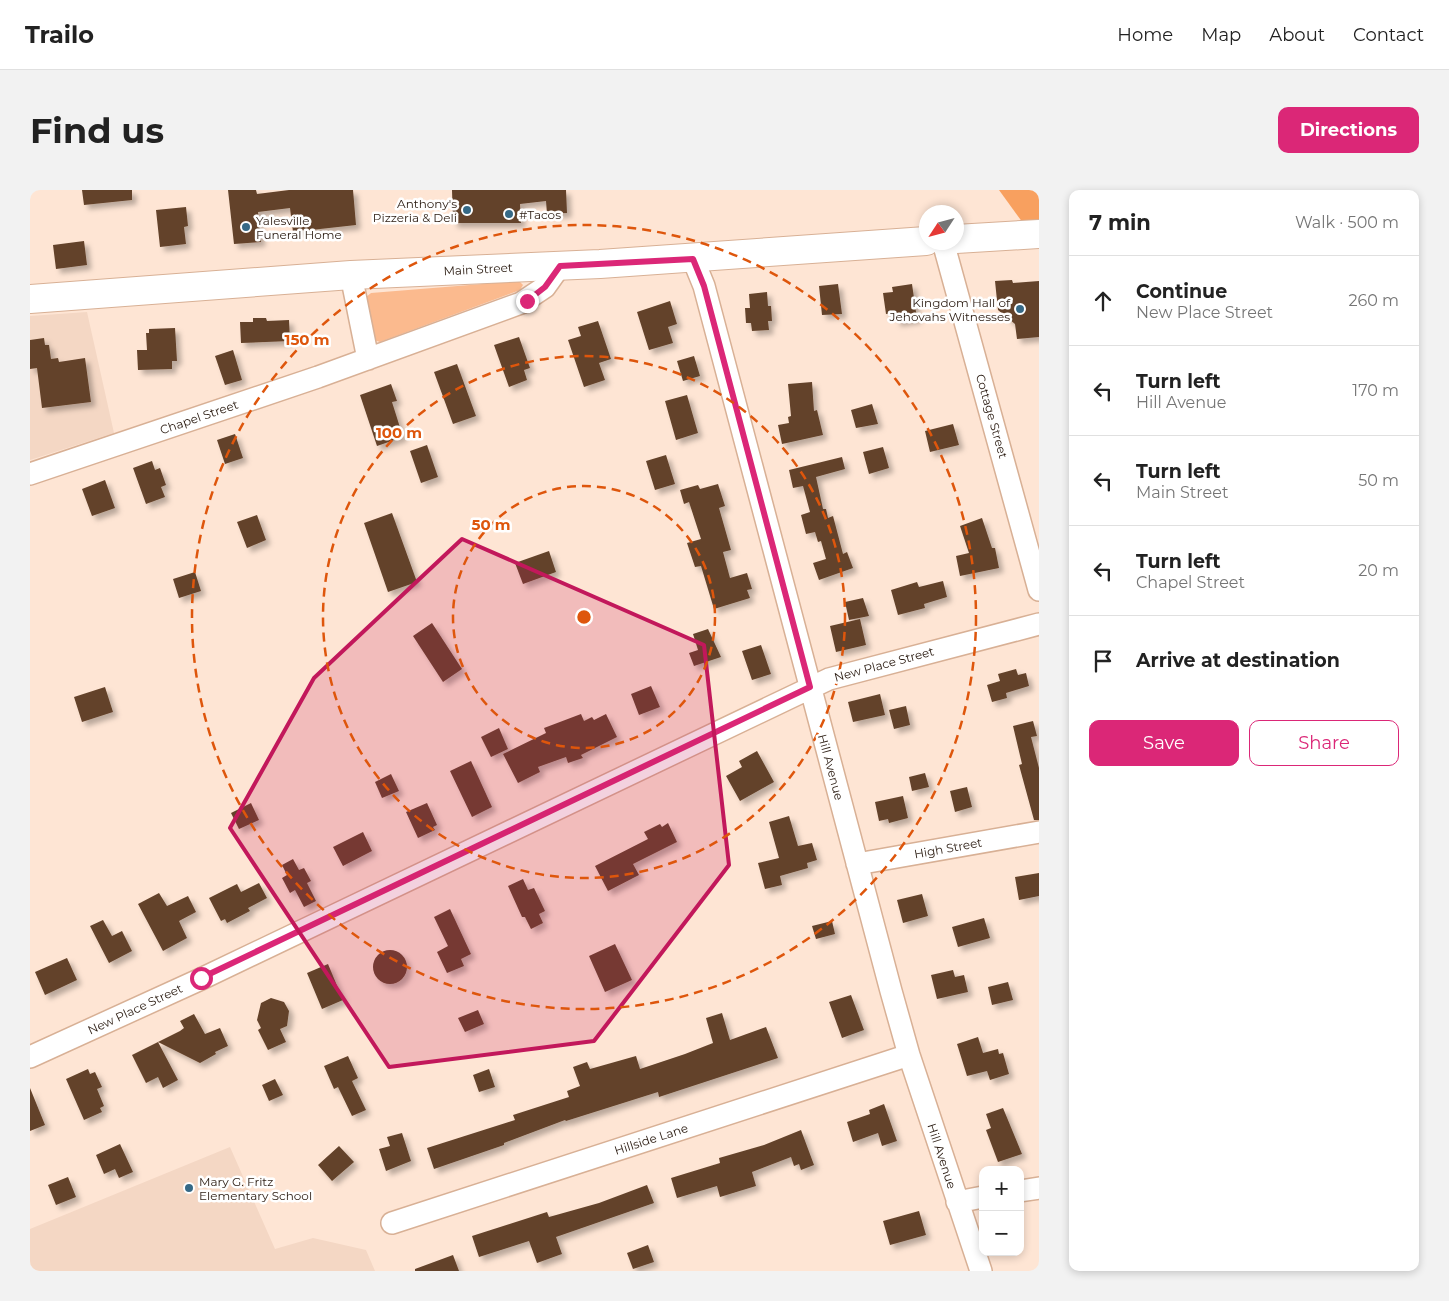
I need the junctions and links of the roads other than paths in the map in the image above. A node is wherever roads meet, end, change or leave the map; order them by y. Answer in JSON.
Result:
{"nodes":[{"id":1,"x":1039,"y":234,"type":"edge"},
{"id":2,"x":964,"y":239,"type":"edge"},
{"id":3,"x":919,"y":242,"type":"edge"},
{"id":4,"x":945,"y":250,"type":"edge"},
{"id":5,"x":693,"y":259,"type":"junction"},
{"id":6,"x":560,"y":266,"type":"junction"},
{"id":7,"x":350,"y":275,"type":"junction"},
{"id":8,"x":30,"y":299,"type":"edge"},
{"id":9,"x":368,"y":359,"type":"junction"},
{"id":10,"x":30,"y":474,"type":"edge"},
{"id":11,"x":1039,"y":590,"type":"edge"},
{"id":12,"x":1039,"y":624,"type":"edge"},
{"id":13,"x":810,"y":687,"type":"junction"},
{"id":14,"x":1039,"y":832,"type":"edge"},
{"id":15,"x":857,"y":864,"type":"junction"},
{"id":16,"x":910,"y":1055,"type":"junction"},
{"id":17,"x":30,"y":1057,"type":"edge"},
{"id":18,"x":1039,"y":1188,"type":"edge"},
{"id":19,"x":1024,"y":1190,"type":"edge"},
{"id":20,"x":979,"y":1198,"type":"edge"},
{"id":21,"x":957,"y":1202,"type":"junction"},
{"id":22,"x":392,"y":1224,"type":"dead end"},
{"id":23,"x":981,"y":1271,"type":"edge"}],
"edges":[{"from":1,"to":2,"type":"main road"},
{"from":3,"to":5,"type":"main road","name":"Main Street"},
{"from":4,"to":11,"type":"street","name":"Cottage Street"},
{"from":5,"to":6,"type":"main road","name":"Main Street"},
{"from":5,"to":13,"type":"street","name":"Hill Avenue"},
{"from":6,"to":7,"type":"main road","name":"Main Street"},
{"from":6,"to":9,"type":"street","name":"Chapel Street"},
{"from":7,"to":8,"type":"main road","name":"Main Street"},
{"from":7,"to":9,"type":"street"},
{"from":9,"to":10,"type":"street","name":"Chapel Street"},
{"from":12,"to":13,"type":"street","name":"New Place Street"},
{"from":13,"to":15,"type":"street","name":"Hill Avenue"},
{"from":13,"to":17,"type":"street","name":"New Place Street"},
{"from":14,"to":15,"type":"street","name":"High Street"},
{"from":15,"to":16,"type":"street","name":"Hill Avenue"},
{"from":16,"to":21,"type":"street","name":"Hill Avenue"},
{"from":16,"to":22,"type":"street","name":"Hillside Lane"},
{"from":18,"to":19,"type":"street"},
{"from":20,"to":21,"type":"street"},
{"from":21,"to":23,"type":"street","name":"Hill Avenue"}]}
